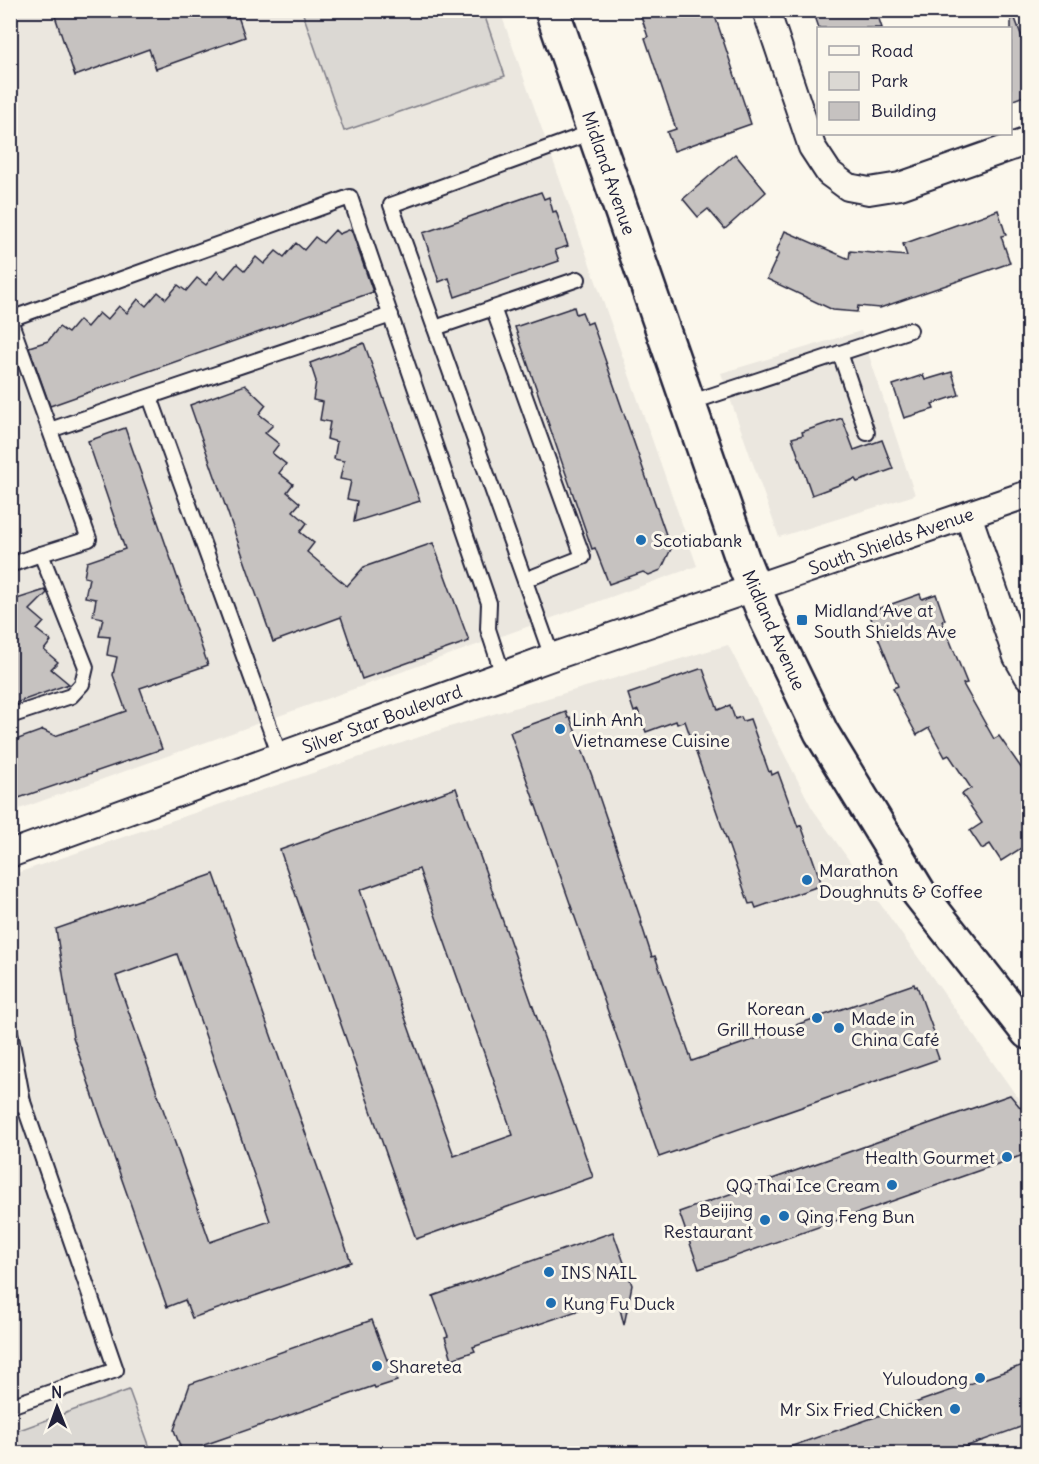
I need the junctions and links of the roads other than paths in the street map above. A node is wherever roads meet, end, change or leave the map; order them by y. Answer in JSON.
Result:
{"nodes":[{"id":1,"x":552,"y":10,"type":"edge"},
{"id":2,"x":766,"y":10,"type":"edge"},
{"id":3,"x":595,"y":131,"type":"junction"},
{"id":4,"x":1029,"y":141,"type":"edge"},
{"id":5,"x":578,"y":279,"type":"dead end"},
{"id":6,"x":493,"y":308,"type":"junction"},
{"id":7,"x":391,"y":315,"type":"junction"},
{"id":8,"x":10,"y":319,"type":"edge"},
{"id":9,"x":435,"y":328,"type":"junction"},
{"id":10,"x":910,"y":330,"type":"dead end"},
{"id":11,"x":840,"y":353,"type":"junction"},
{"id":12,"x":150,"y":397,"type":"junction"},
{"id":13,"x":689,"y":403,"type":"junction"},
{"id":14,"x":50,"y":430,"type":"junction"},
{"id":15,"x":867,"y":433,"type":"dead end"},
{"id":16,"x":1029,"y":495,"type":"edge"},
{"id":17,"x":968,"y":514,"type":"junction"},
{"id":18,"x":41,"y":554,"type":"junction"},
{"id":19,"x":10,"y":565,"type":"edge"},
{"id":20,"x":525,"y":580,"type":"junction"},
{"id":21,"x":755,"y":588,"type":"junction"},
{"id":22,"x":552,"y":657,"type":"junction"},
{"id":23,"x":503,"y":675,"type":"junction"},
{"id":24,"x":1029,"y":676,"type":"edge"},
{"id":25,"x":10,"y":716,"type":"edge"},
{"id":26,"x":280,"y":756,"type":"junction"},
{"id":27,"x":10,"y":854,"type":"edge"},
{"id":28,"x":10,"y":1032,"type":"edge"},
{"id":29,"x":1029,"y":1032,"type":"edge"},
{"id":30,"x":17,"y":1105,"type":"edge"},
{"id":31,"x":10,"y":1406,"type":"edge"}],
"edges":[{"from":1,"to":3,"type":"main road","name":"Midland Avenue"},
{"from":2,"to":4,"type":"street"},
{"from":3,"to":9,"type":"lane"},
{"from":3,"to":13,"type":"main road","name":"Midland Avenue"},
{"from":5,"to":6,"type":"lane"},
{"from":6,"to":9,"type":"lane"},
{"from":6,"to":20,"type":"lane"},
{"from":7,"to":8,"type":"lane"},
{"from":7,"to":12,"type":"lane"},
{"from":7,"to":23,"type":"lane"},
{"from":8,"to":14,"type":"lane"},
{"from":9,"to":20,"type":"lane"},
{"from":10,"to":11,"type":"lane"},
{"from":11,"to":13,"type":"lane"},
{"from":11,"to":15,"type":"lane"},
{"from":12,"to":14,"type":"lane"},
{"from":12,"to":26,"type":"lane"},
{"from":13,"to":21,"type":"main road","name":"Midland Avenue"},
{"from":14,"to":18,"type":"lane"},
{"from":16,"to":17,"type":"street","name":"South Shields Avenue"},
{"from":17,"to":21,"type":"street","name":"South Shields Avenue"},
{"from":17,"to":24,"type":"street"},
{"from":18,"to":19,"type":"lane"},
{"from":18,"to":25,"type":"lane"},
{"from":20,"to":22,"type":"lane"},
{"from":21,"to":22,"type":"street","name":"Silver Star Boulevard"},
{"from":21,"to":29,"type":"main road","name":"Midland Avenue"},
{"from":22,"to":23,"type":"street","name":"Silver Star Boulevard"},
{"from":23,"to":26,"type":"street","name":"Silver Star Boulevard"},
{"from":26,"to":27,"type":"street","name":"Silver Star Boulevard"},
{"from":28,"to":30,"type":"lane"},
{"from":30,"to":31,"type":"lane"}]}
